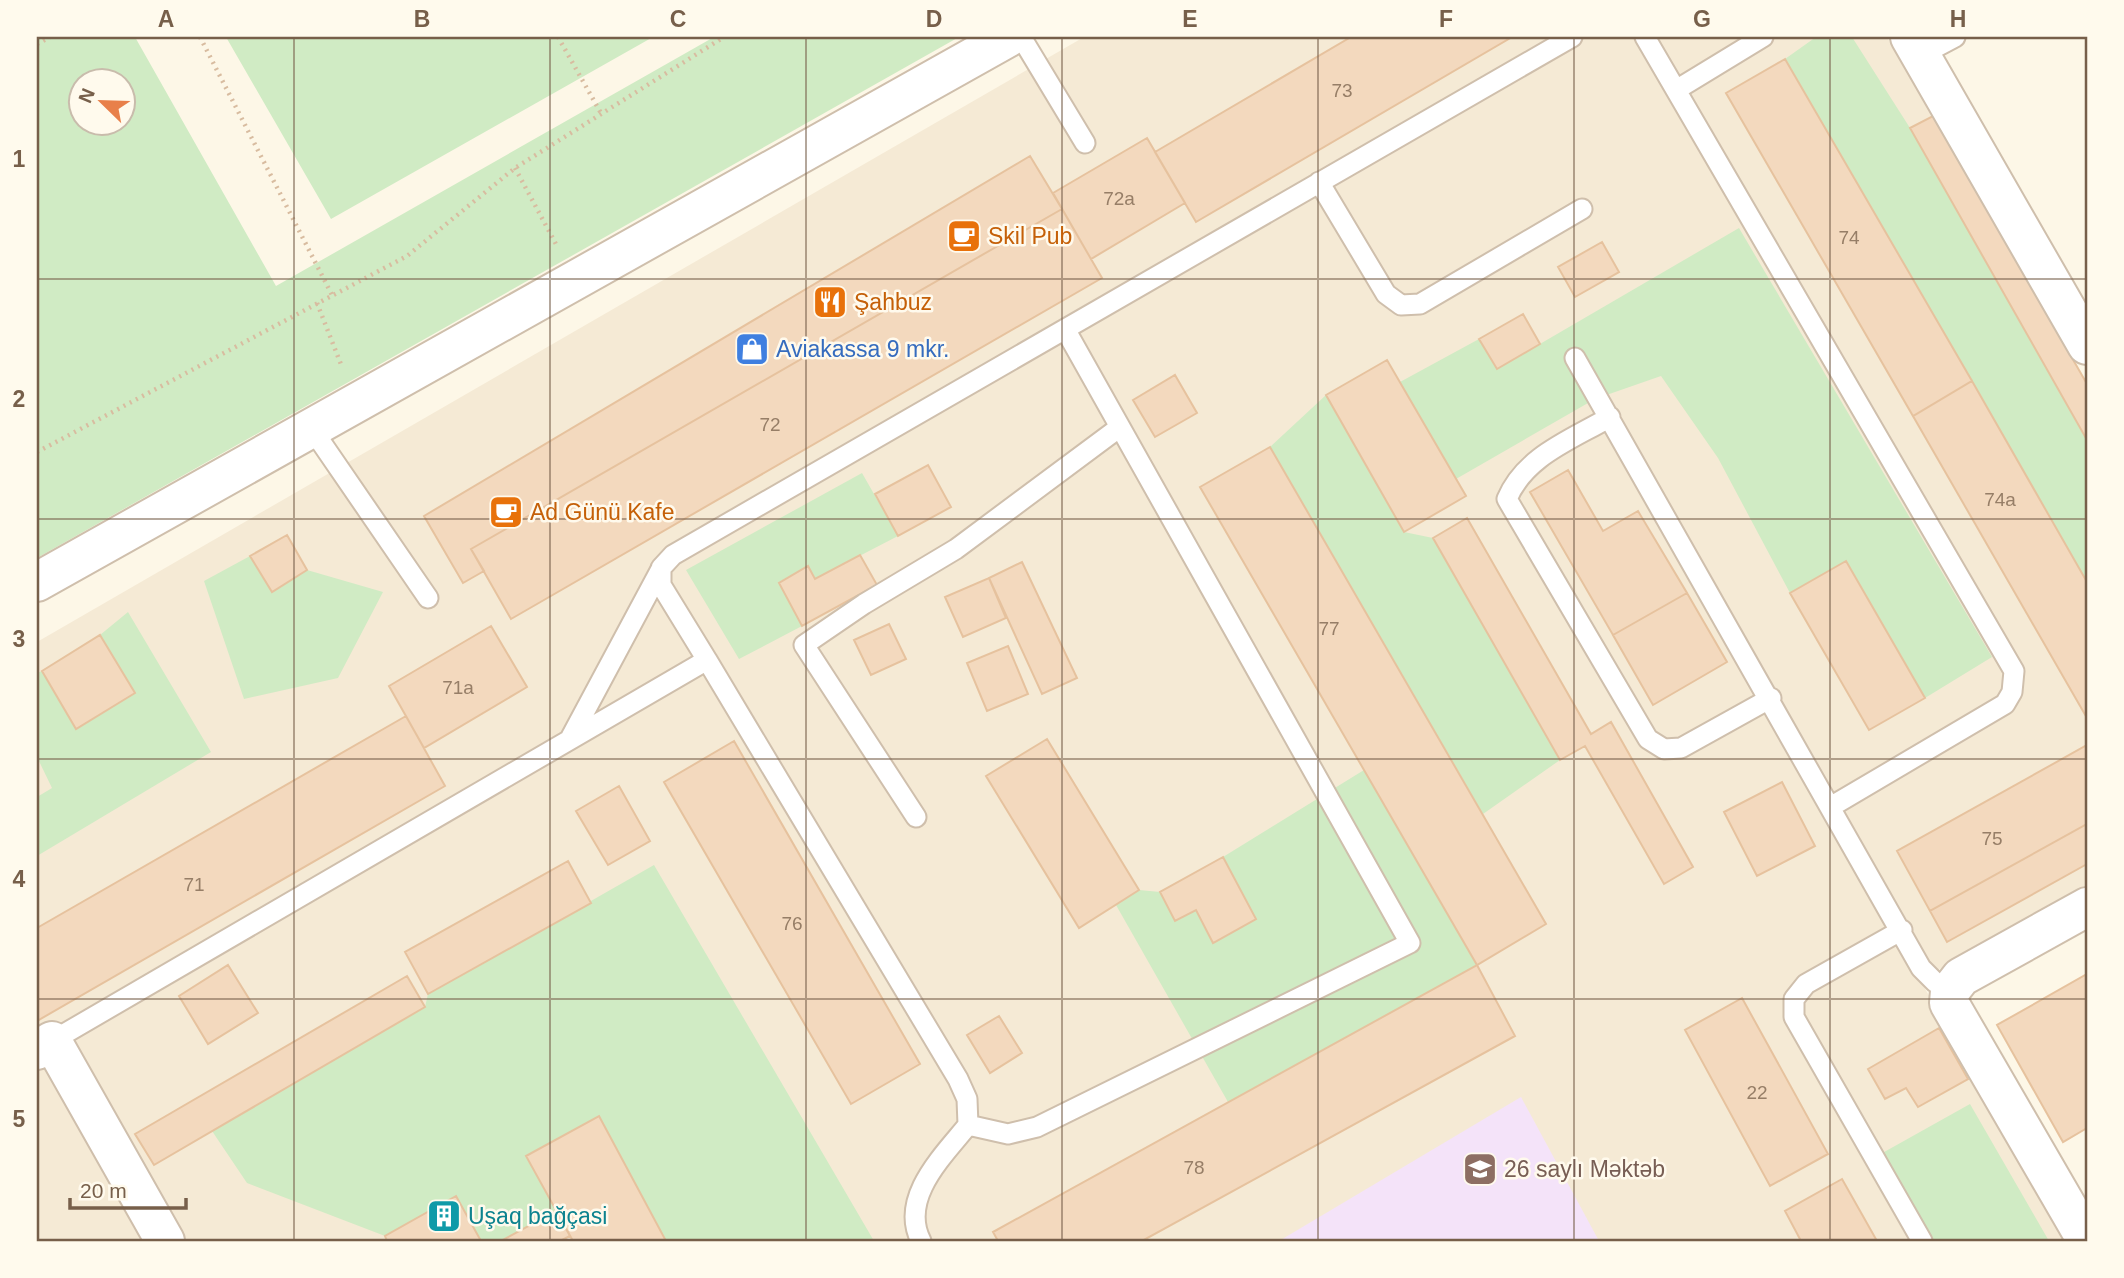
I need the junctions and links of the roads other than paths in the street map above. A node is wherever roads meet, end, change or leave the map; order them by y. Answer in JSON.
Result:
{"nodes":[{"id":1,"x":1009,"y":37,"type":"edge"},
{"id":2,"x":1021,"y":37,"type":"edge"},
{"id":3,"x":1572,"y":37,"type":"edge"},
{"id":4,"x":1645,"y":37,"type":"edge"},
{"id":5,"x":1763,"y":37,"type":"edge"},
{"id":6,"x":1955,"y":37,"type":"edge"},
{"id":7,"x":1916,"y":46,"type":"edge"},
{"id":8,"x":1676,"y":90,"type":"junction"},
{"id":9,"x":1085,"y":143,"type":"dead end"},
{"id":10,"x":1319,"y":182,"type":"junction"},
{"id":11,"x":1582,"y":209,"type":"dead end"},
{"id":12,"x":1065,"y":329,"type":"junction"},
{"id":13,"x":2087,"y":345,"type":"edge"},
{"id":14,"x":1575,"y":358,"type":"dead end"},
{"id":15,"x":1610,"y":417,"type":"junction"},
{"id":16,"x":1120,"y":427,"type":"junction"},
{"id":17,"x":312,"y":429,"type":"junction"},
{"id":18,"x":661,"y":568,"type":"junction"},
{"id":19,"x":37,"y":582,"type":"edge"},
{"id":20,"x":428,"y":598,"type":"dead end"},
{"id":21,"x":707,"y":660,"type":"junction"},
{"id":22,"x":1771,"y":698,"type":"junction"},
{"id":23,"x":568,"y":741,"type":"junction"},
{"id":24,"x":1832,"y":806,"type":"junction"},
{"id":25,"x":916,"y":817,"type":"dead end"},
{"id":26,"x":2087,"y":908,"type":"edge"},
{"id":27,"x":1902,"y":930,"type":"junction"},
{"id":28,"x":1950,"y":992,"type":"junction"},
{"id":29,"x":44,"y":1045,"type":"edge"},
{"id":30,"x":968,"y":1125,"type":"junction"},
{"id":31,"x":165,"y":1241,"type":"edge"},
{"id":32,"x":921,"y":1241,"type":"edge"},
{"id":33,"x":1922,"y":1241,"type":"edge"},
{"id":34,"x":2087,"y":1241,"type":"edge"}],
"edges":[{"from":1,"to":17,"type":"street"},
{"from":2,"to":9,"type":"lane"},
{"from":3,"to":10,"type":"lane"},
{"from":4,"to":8,"type":"lane"},
{"from":5,"to":8,"type":"lane"},
{"from":6,"to":7,"type":"lane"},
{"from":7,"to":13,"type":"street"},
{"from":8,"to":24,"type":"lane"},
{"from":10,"to":11,"type":"lane"},
{"from":10,"to":12,"type":"lane"},
{"from":12,"to":16,"type":"lane"},
{"from":12,"to":18,"type":"lane"},
{"from":14,"to":15,"type":"lane"},
{"from":15,"to":22,"type":"lane"},
{"from":15,"to":22,"type":"lane"},
{"from":16,"to":25,"type":"lane"},
{"from":16,"to":30,"type":"lane"},
{"from":17,"to":19,"type":"street"},
{"from":17,"to":20,"type":"lane"},
{"from":18,"to":21,"type":"lane"},
{"from":18,"to":23,"type":"lane"},
{"from":21,"to":23,"type":"lane"},
{"from":21,"to":30,"type":"lane"},
{"from":22,"to":24,"type":"lane"},
{"from":23,"to":29,"type":"lane"},
{"from":24,"to":27,"type":"lane"},
{"from":26,"to":28,"type":"street"},
{"from":27,"to":28,"type":"lane"},
{"from":27,"to":33,"type":"lane"},
{"from":28,"to":34,"type":"street"},
{"from":29,"to":31,"type":"street"},
{"from":30,"to":32,"type":"lane"}]}
